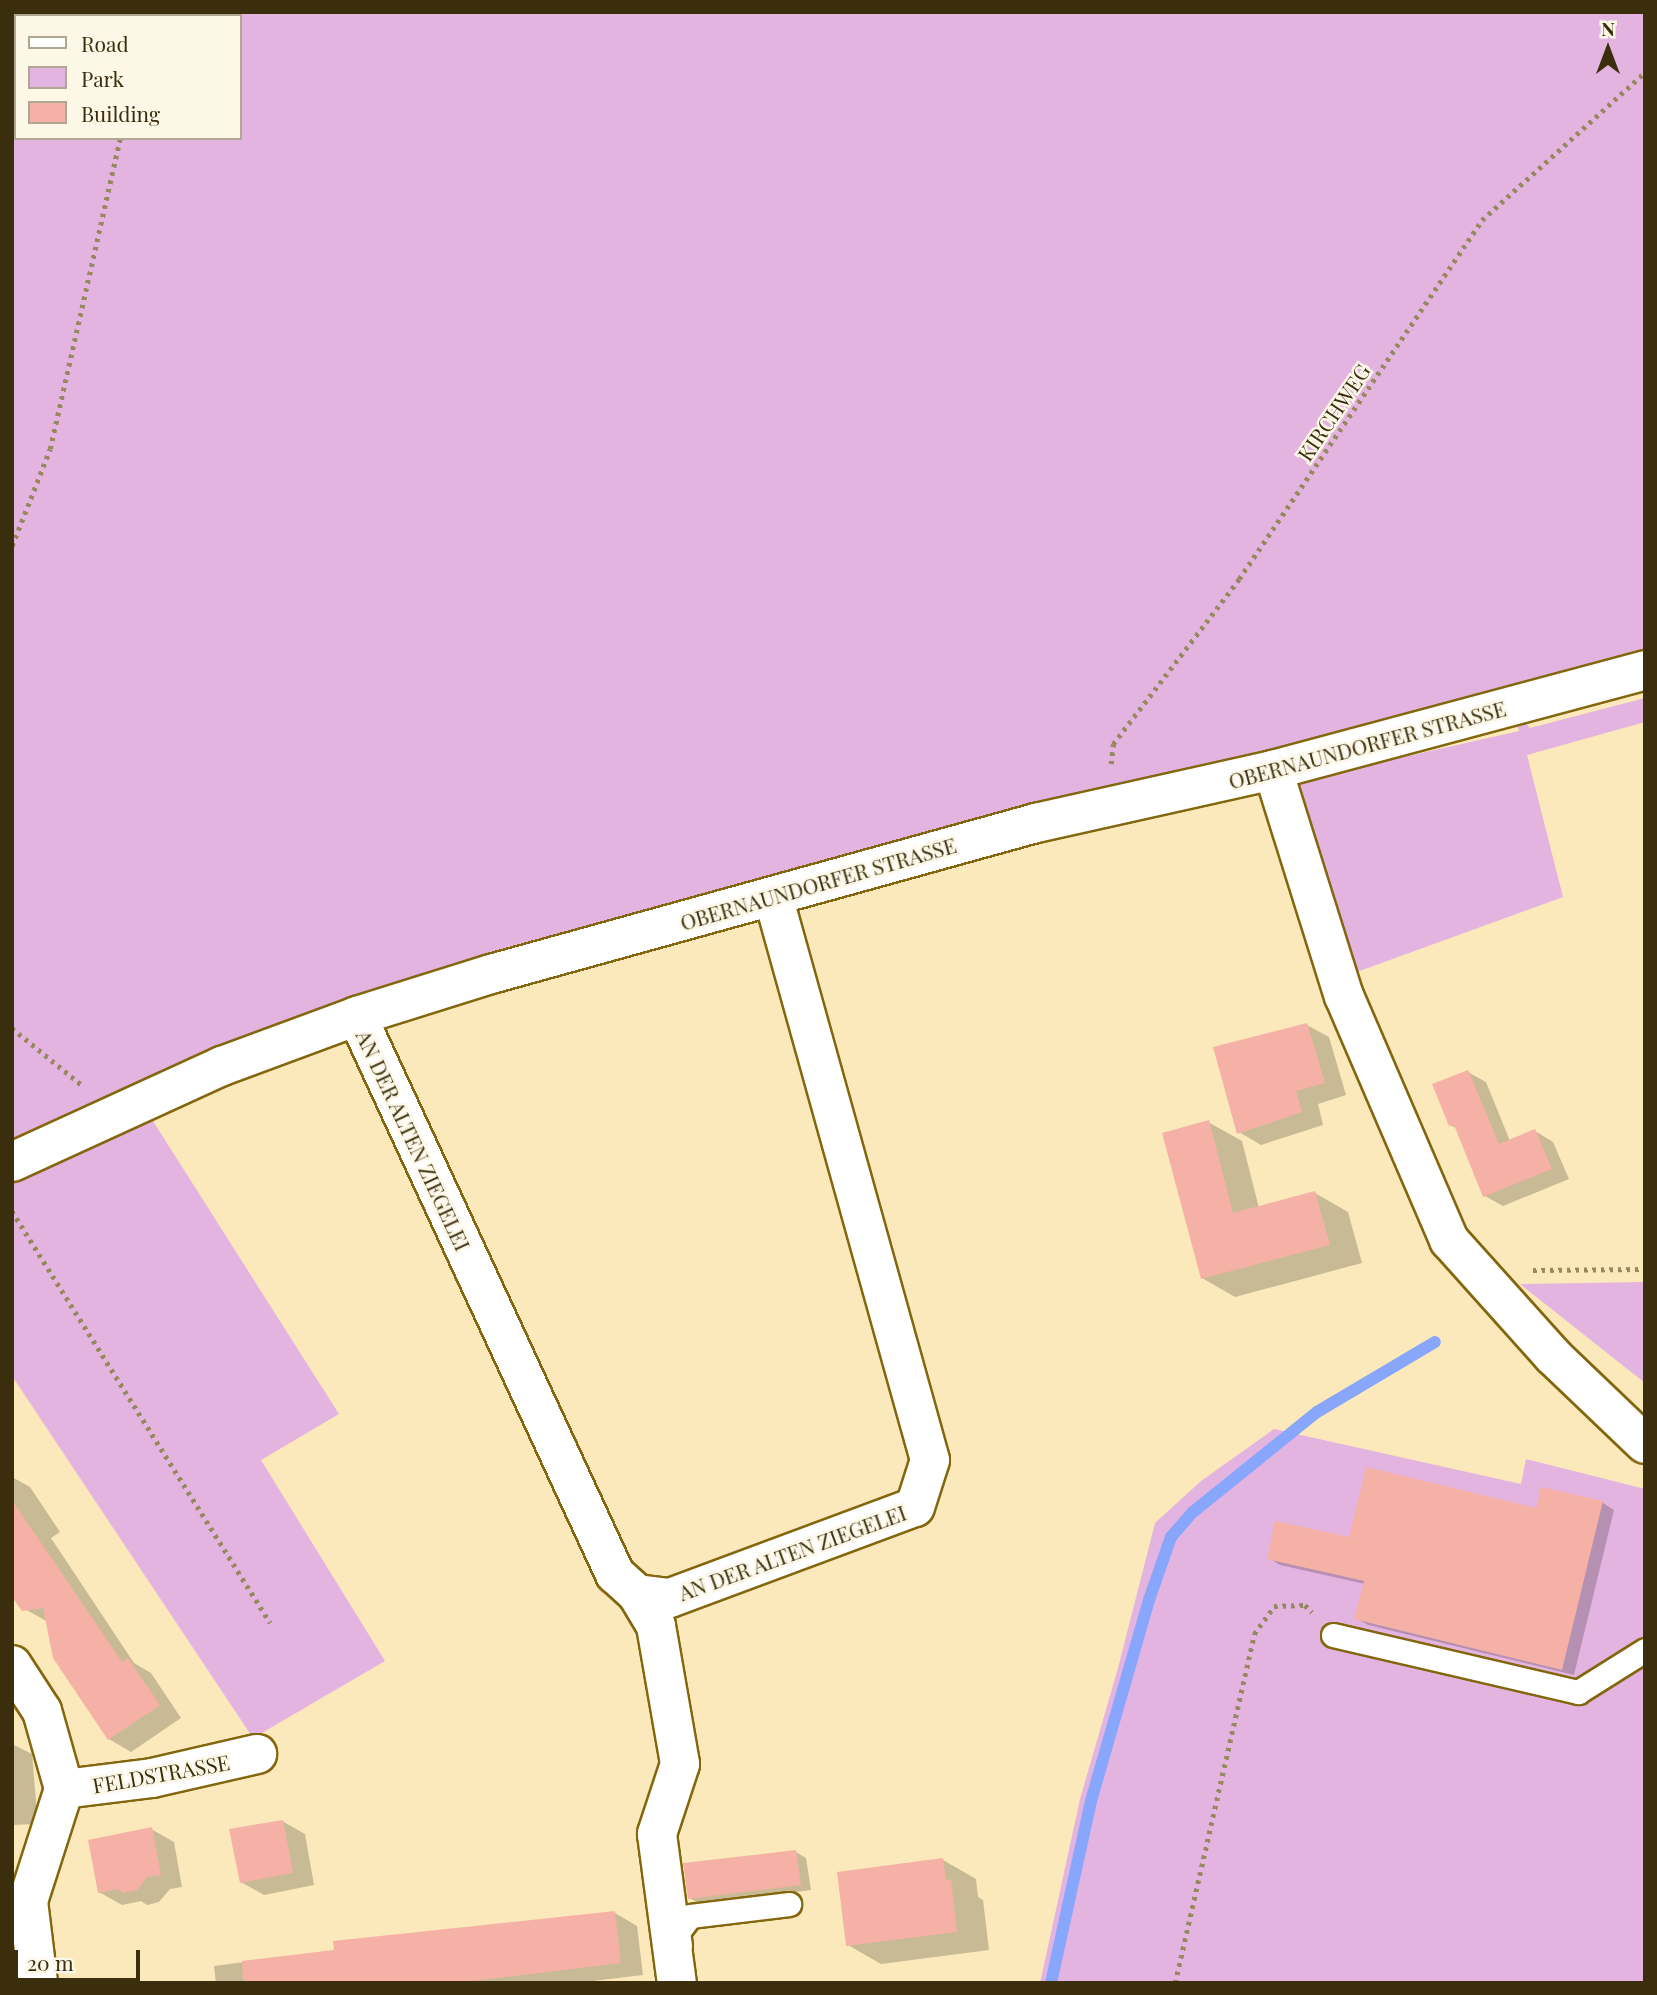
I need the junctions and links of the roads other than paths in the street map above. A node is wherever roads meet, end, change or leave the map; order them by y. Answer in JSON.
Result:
{"nodes":[{"id":1,"x":1645,"y":670,"type":"edge"},
{"id":2,"x":1273,"y":770,"type":"junction"},
{"id":3,"x":773,"y":896,"type":"junction"},
{"id":4,"x":357,"y":1016,"type":"junction"},
{"id":5,"x":12,"y":1162,"type":"edge"},
{"id":6,"x":1645,"y":1444,"type":"edge"},
{"id":7,"x":637,"y":1594,"type":"junction"},
{"id":8,"x":1333,"y":1634,"type":"road end"},
{"id":9,"x":1645,"y":1650,"type":"edge"},
{"id":10,"x":12,"y":1665,"type":"edge"},
{"id":11,"x":257,"y":1754,"type":"dead end"},
{"id":12,"x":64,"y":1789,"type":"junction"},
{"id":13,"x":789,"y":1904,"type":"dead end"},
{"id":14,"x":38,"y":1983,"type":"edge"},
{"id":15,"x":677,"y":1983,"type":"edge"},
{"id":16,"x":686,"y":1983,"type":"edge"}],
"edges":[{"from":1,"to":2,"type":"street","name":"OBERNAUNDORFER STRASSE"},
{"from":2,"to":3,"type":"street","name":"OBERNAUNDORFER STRASSE"},
{"from":2,"to":6,"type":"street"},
{"from":3,"to":4,"type":"street","name":"OBERNAUNDORFER STRASSE"},
{"from":3,"to":7,"type":"street","name":"AN DER ALTEN ZIEGELEI"},
{"from":4,"to":5,"type":"street","name":"OBERNAUNDORFER STRASSE"},
{"from":4,"to":7,"type":"street","name":"AN DER ALTEN ZIEGELEI"},
{"from":7,"to":15,"type":"street"},
{"from":8,"to":9,"type":"lane"},
{"from":10,"to":12,"type":"street","name":"FELDSTRASSE"},
{"from":11,"to":12,"type":"street","name":"FELDSTRASSE"},
{"from":12,"to":14,"type":"street","name":"FELDSTRASSE"},
{"from":13,"to":16,"type":"lane"}]}
